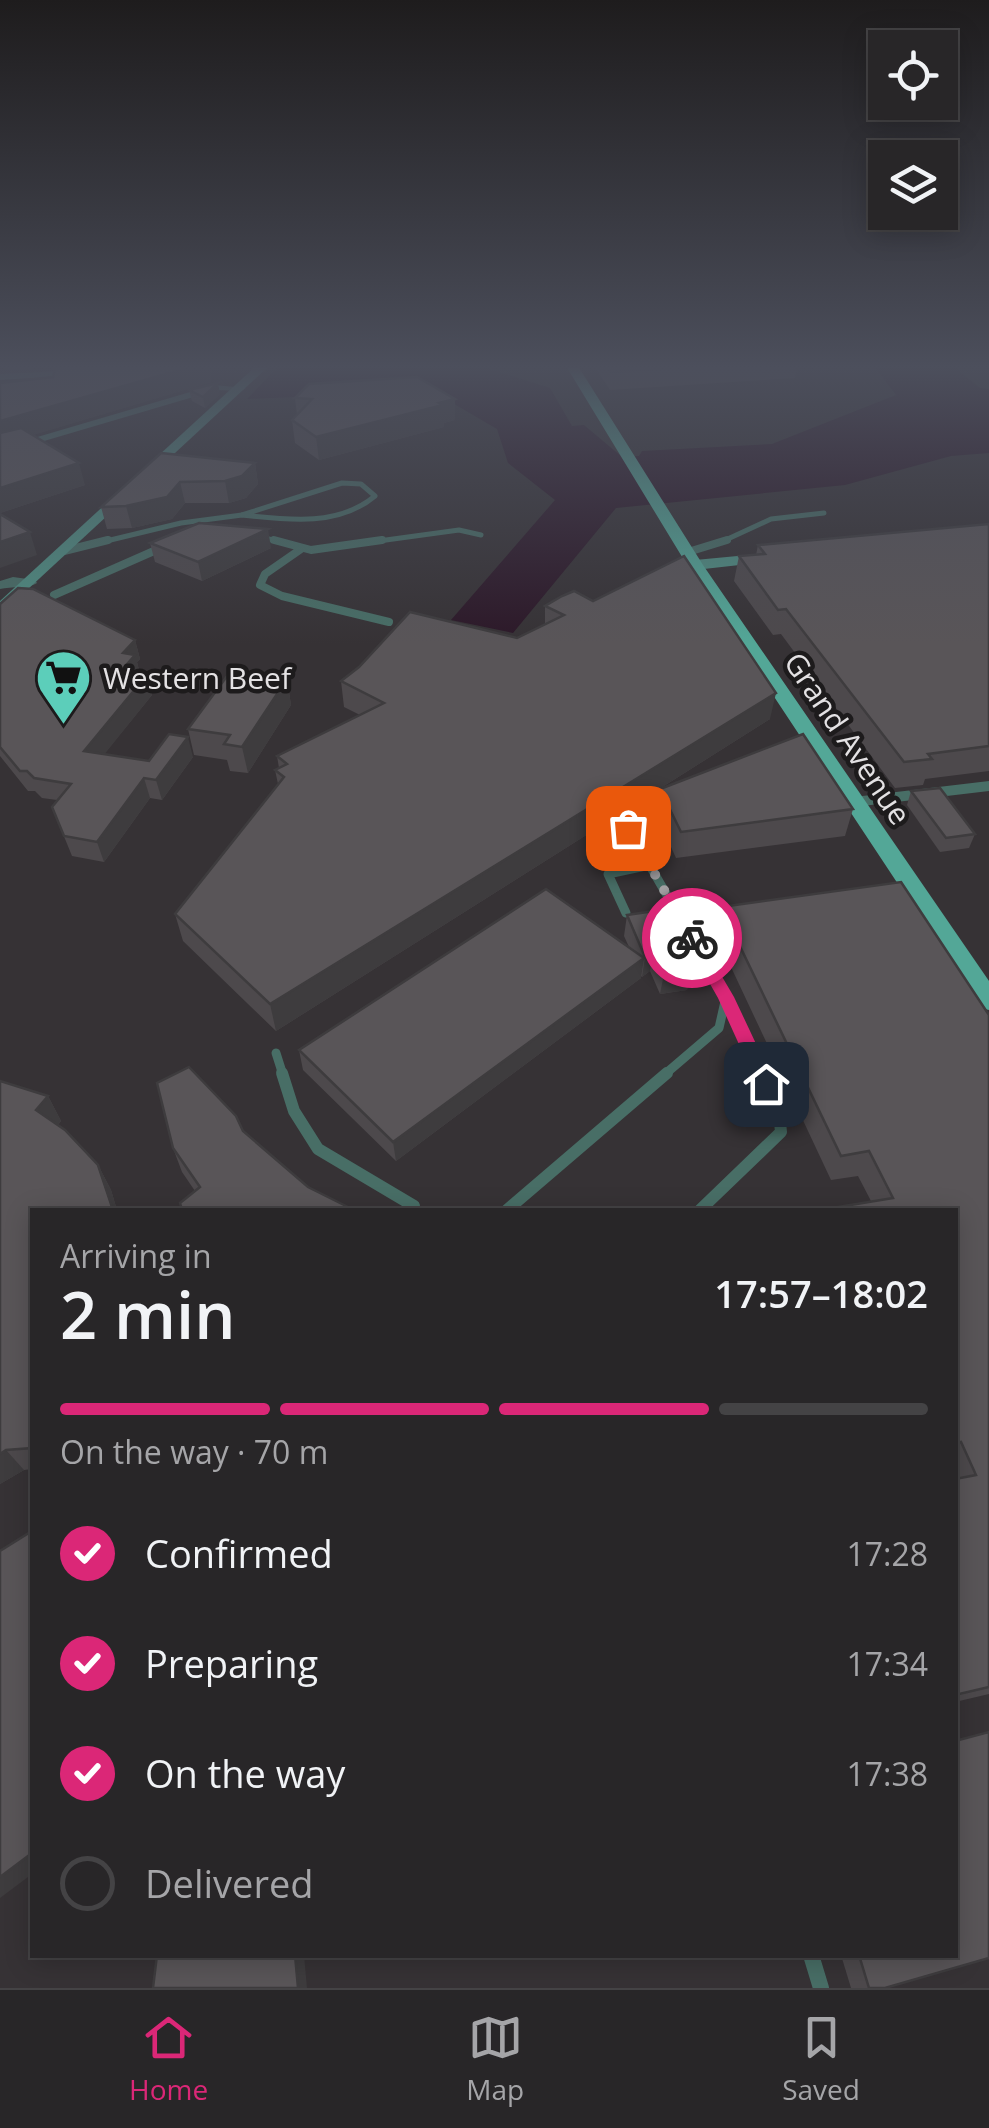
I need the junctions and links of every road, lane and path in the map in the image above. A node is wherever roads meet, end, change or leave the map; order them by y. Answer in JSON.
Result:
{"nodes":[{"id":1,"x":164,"y":459,"type":"edge"},
{"id":2,"x":631,"y":459,"type":"edge"},
{"id":3,"x":824,"y":513,"type":"dead end"},
{"id":4,"x":242,"y":516,"type":"junction"},
{"id":5,"x":240,"y":533,"type":"edge"},
{"id":6,"x":481,"y":536,"type":"dead end"},
{"id":7,"x":176,"y":542,"type":"edge"},
{"id":8,"x":301,"y":549,"type":"junction"},
{"id":9,"x":64,"y":552,"type":"junction"},
{"id":10,"x":781,"y":556,"type":"edge"},
{"id":11,"x":688,"y":562,"type":"junction"},
{"id":12,"x":30,"y":582,"type":"junction"},
{"id":13,"x":0,"y":586,"type":"edge"},
{"id":14,"x":54,"y":594,"type":"edge"},
{"id":15,"x":0,"y":610,"type":"edge"},
{"id":16,"x":389,"y":622,"type":"dead end"},
{"id":17,"x":989,"y":786,"type":"edge"},
{"id":18,"x":854,"y":802,"type":"junction"},
{"id":19,"x":628,"y":828,"type":"dead end"},
{"id":20,"x":650,"y":865,"type":"junction"},
{"id":21,"x":626,"y":912,"type":"edge"},
{"id":22,"x":726,"y":997,"type":"junction"},
{"id":23,"x":989,"y":1001,"type":"edge"},
{"id":24,"x":276,"y":1053,"type":"dead end"},
{"id":25,"x":414,"y":1206,"type":"dead end"},
{"id":26,"x":509,"y":1208,"type":"edge"},
{"id":27,"x":702,"y":1208,"type":"edge"},
{"id":28,"x":813,"y":1958,"type":"edge"},
{"id":29,"x":821,"y":1988,"type":"edge"}],
"edges":[{"from":1,"to":9,"type":"main road"},
{"from":2,"to":11,"type":"main road","name":"Grand Avenue"},
{"from":3,"to":11,"type":"lane"},
{"from":4,"to":4,"type":"lane"},
{"from":4,"to":9,"type":"lane"},
{"from":5,"to":8,"type":"lane"},
{"from":6,"to":8,"type":"lane"},
{"from":7,"to":14,"type":"lane"},
{"from":8,"to":16,"type":"lane"},
{"from":9,"to":12,"type":"main road"},
{"from":10,"to":11,"type":"main road"},
{"from":11,"to":18,"type":"main road","name":"Grand Avenue"},
{"from":12,"to":13,"type":"street"},
{"from":12,"to":15,"type":"main road"},
{"from":17,"to":18,"type":"street"},
{"from":18,"to":23,"type":"main road","name":"Grand Avenue"},
{"from":19,"to":20,"type":"lane"},
{"from":20,"to":21,"type":"lane"},
{"from":20,"to":22,"type":"lane"},
{"from":22,"to":26,"type":"lane"},
{"from":22,"to":27,"type":"lane"},
{"from":24,"to":25,"type":"lane"},
{"from":28,"to":29,"type":"lane"}]}
